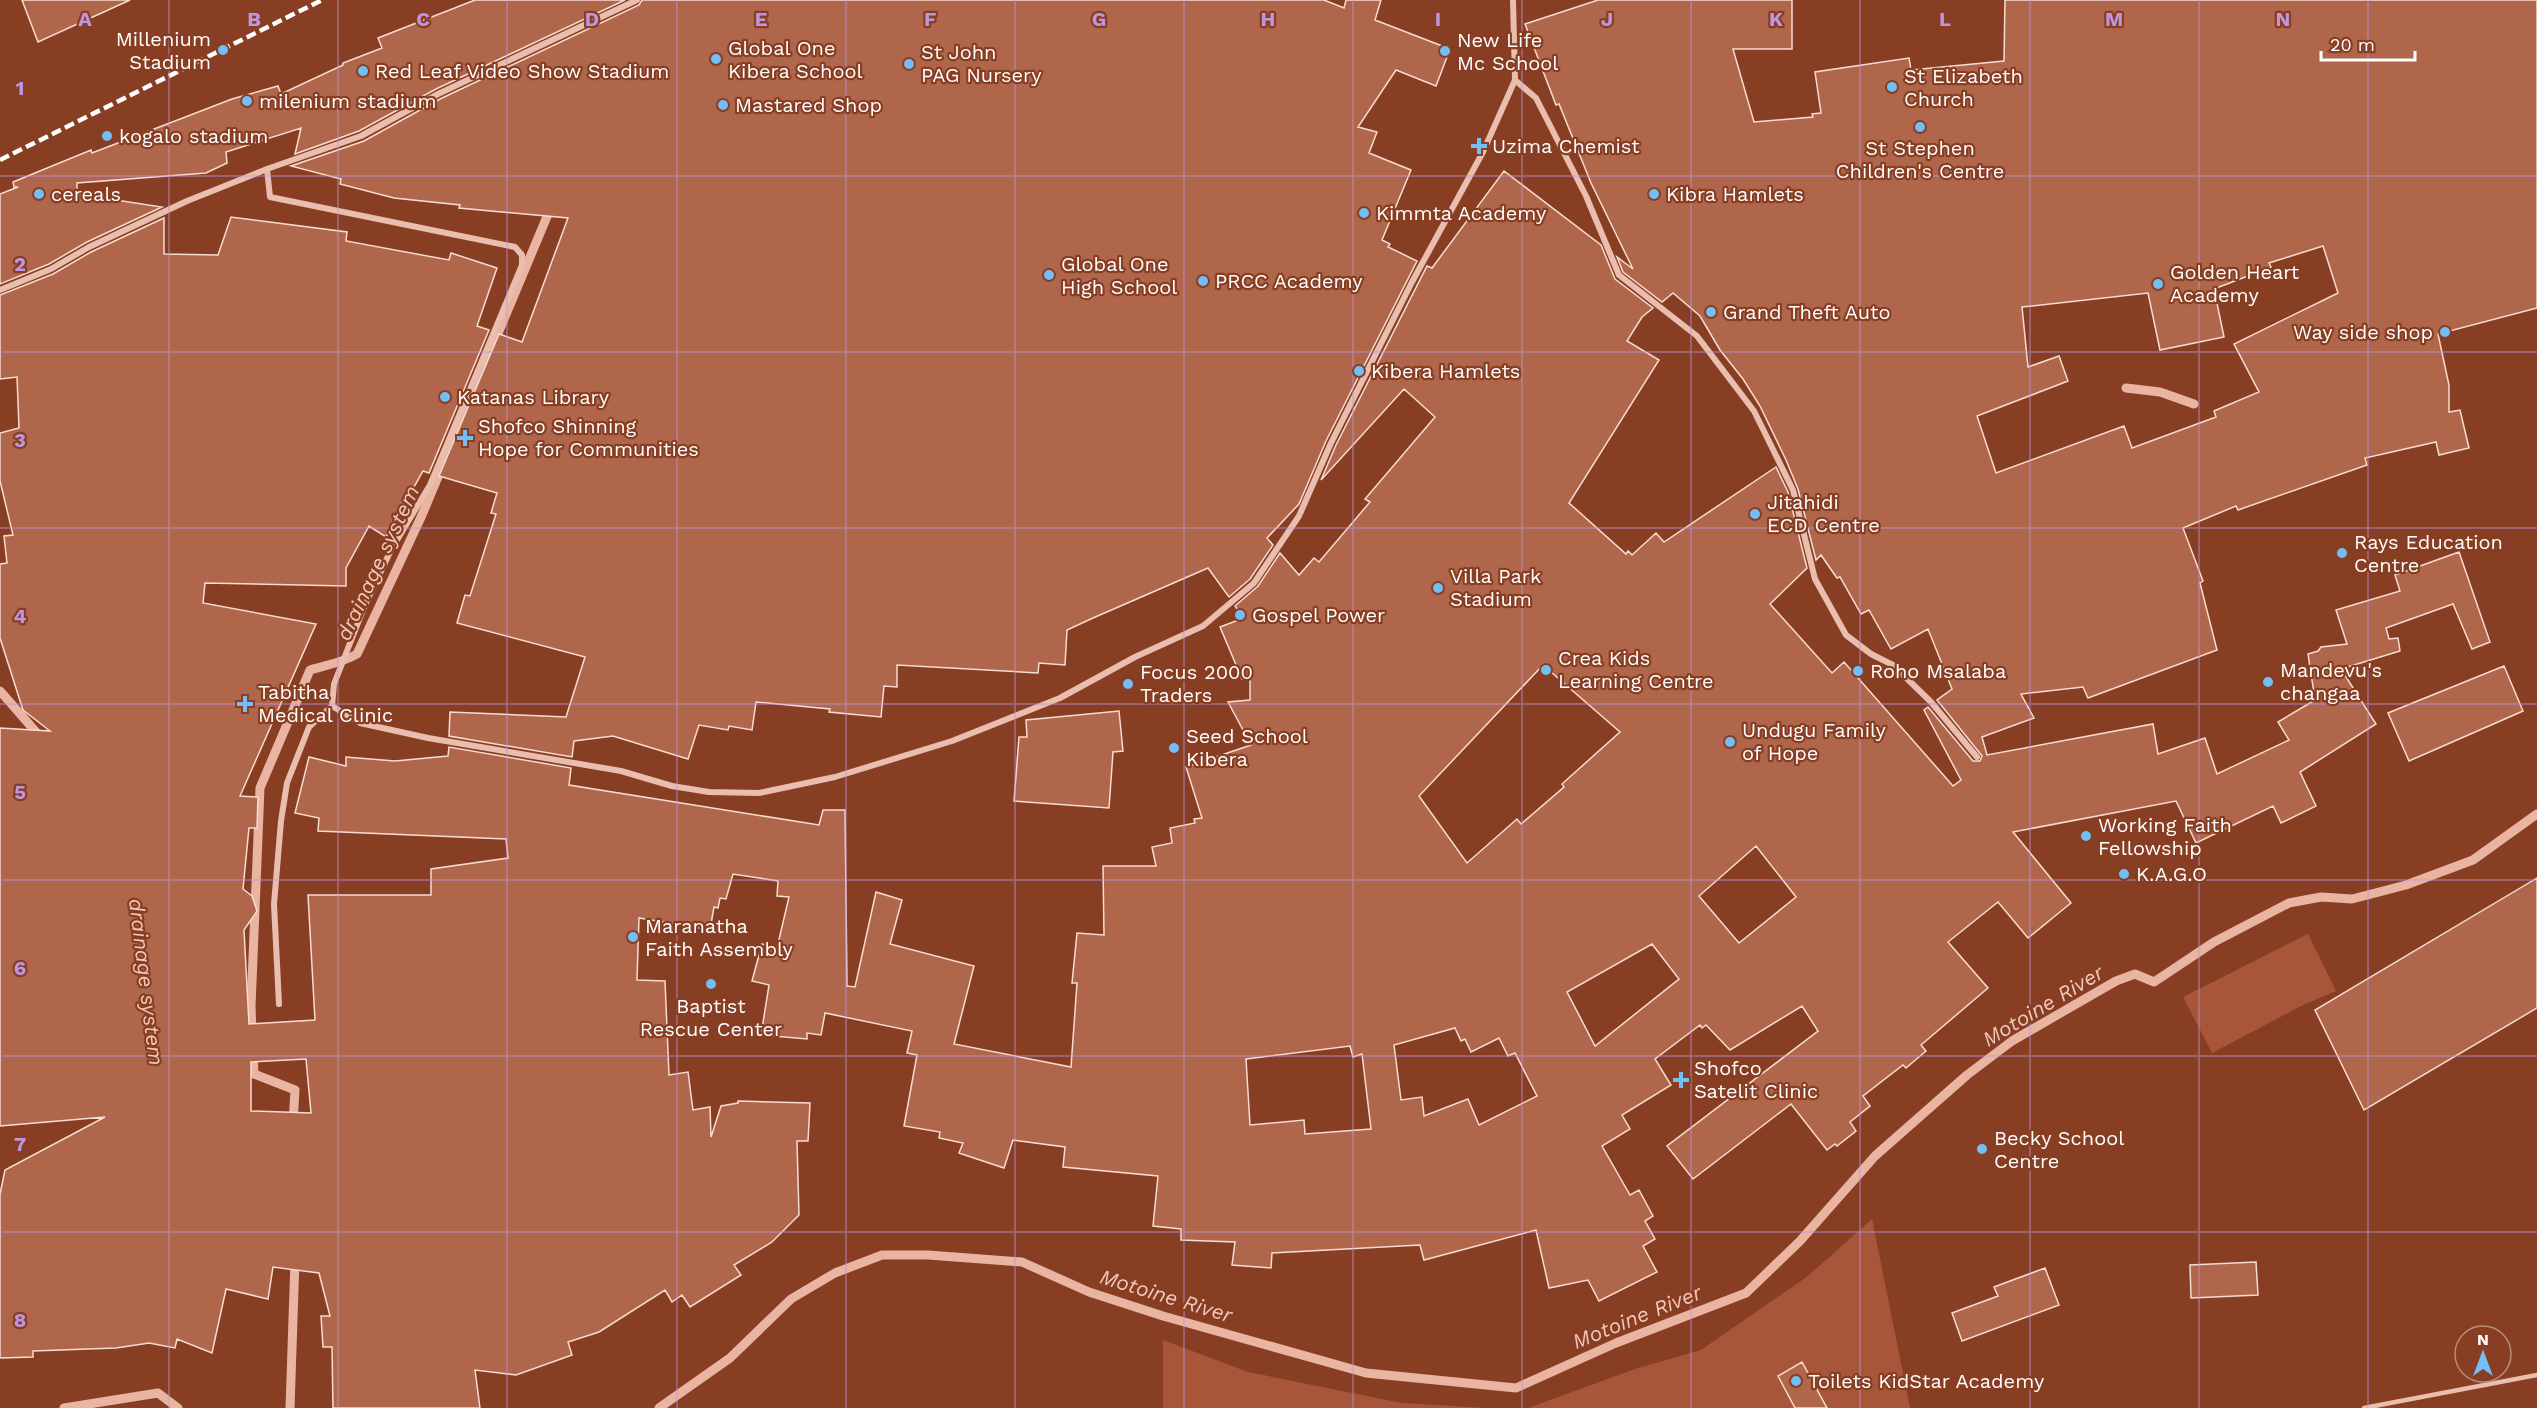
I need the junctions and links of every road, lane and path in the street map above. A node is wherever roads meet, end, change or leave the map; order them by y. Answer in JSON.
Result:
{"nodes":[{"id":1,"x":637,"y":0,"type":"edge"},
{"id":2,"x":1513,"y":0,"type":"edge"},
{"id":3,"x":1515,"y":80,"type":"junction"},
{"id":4,"x":267,"y":169,"type":"junction"},
{"id":5,"x":0,"y":290,"type":"edge"},
{"id":6,"x":332,"y":706,"type":"junction"},
{"id":7,"x":1977,"y":757,"type":"dead end"},
{"id":8,"x":279,"y":1004,"type":"dead end"},
{"id":9,"x":2537,"y":1375,"type":"edge"},
{"id":10,"x":2364,"y":1408,"type":"edge"}],
"edges":[{"from":1,"to":4,"type":"street"},
{"from":2,"to":3,"type":"street"},
{"from":3,"to":6,"type":"street"},
{"from":3,"to":7,"type":"street"},
{"from":4,"to":5,"type":"street"},
{"from":4,"to":6,"type":"street"},
{"from":6,"to":8,"type":"street"},
{"from":9,"to":10,"type":"lane"}]}
